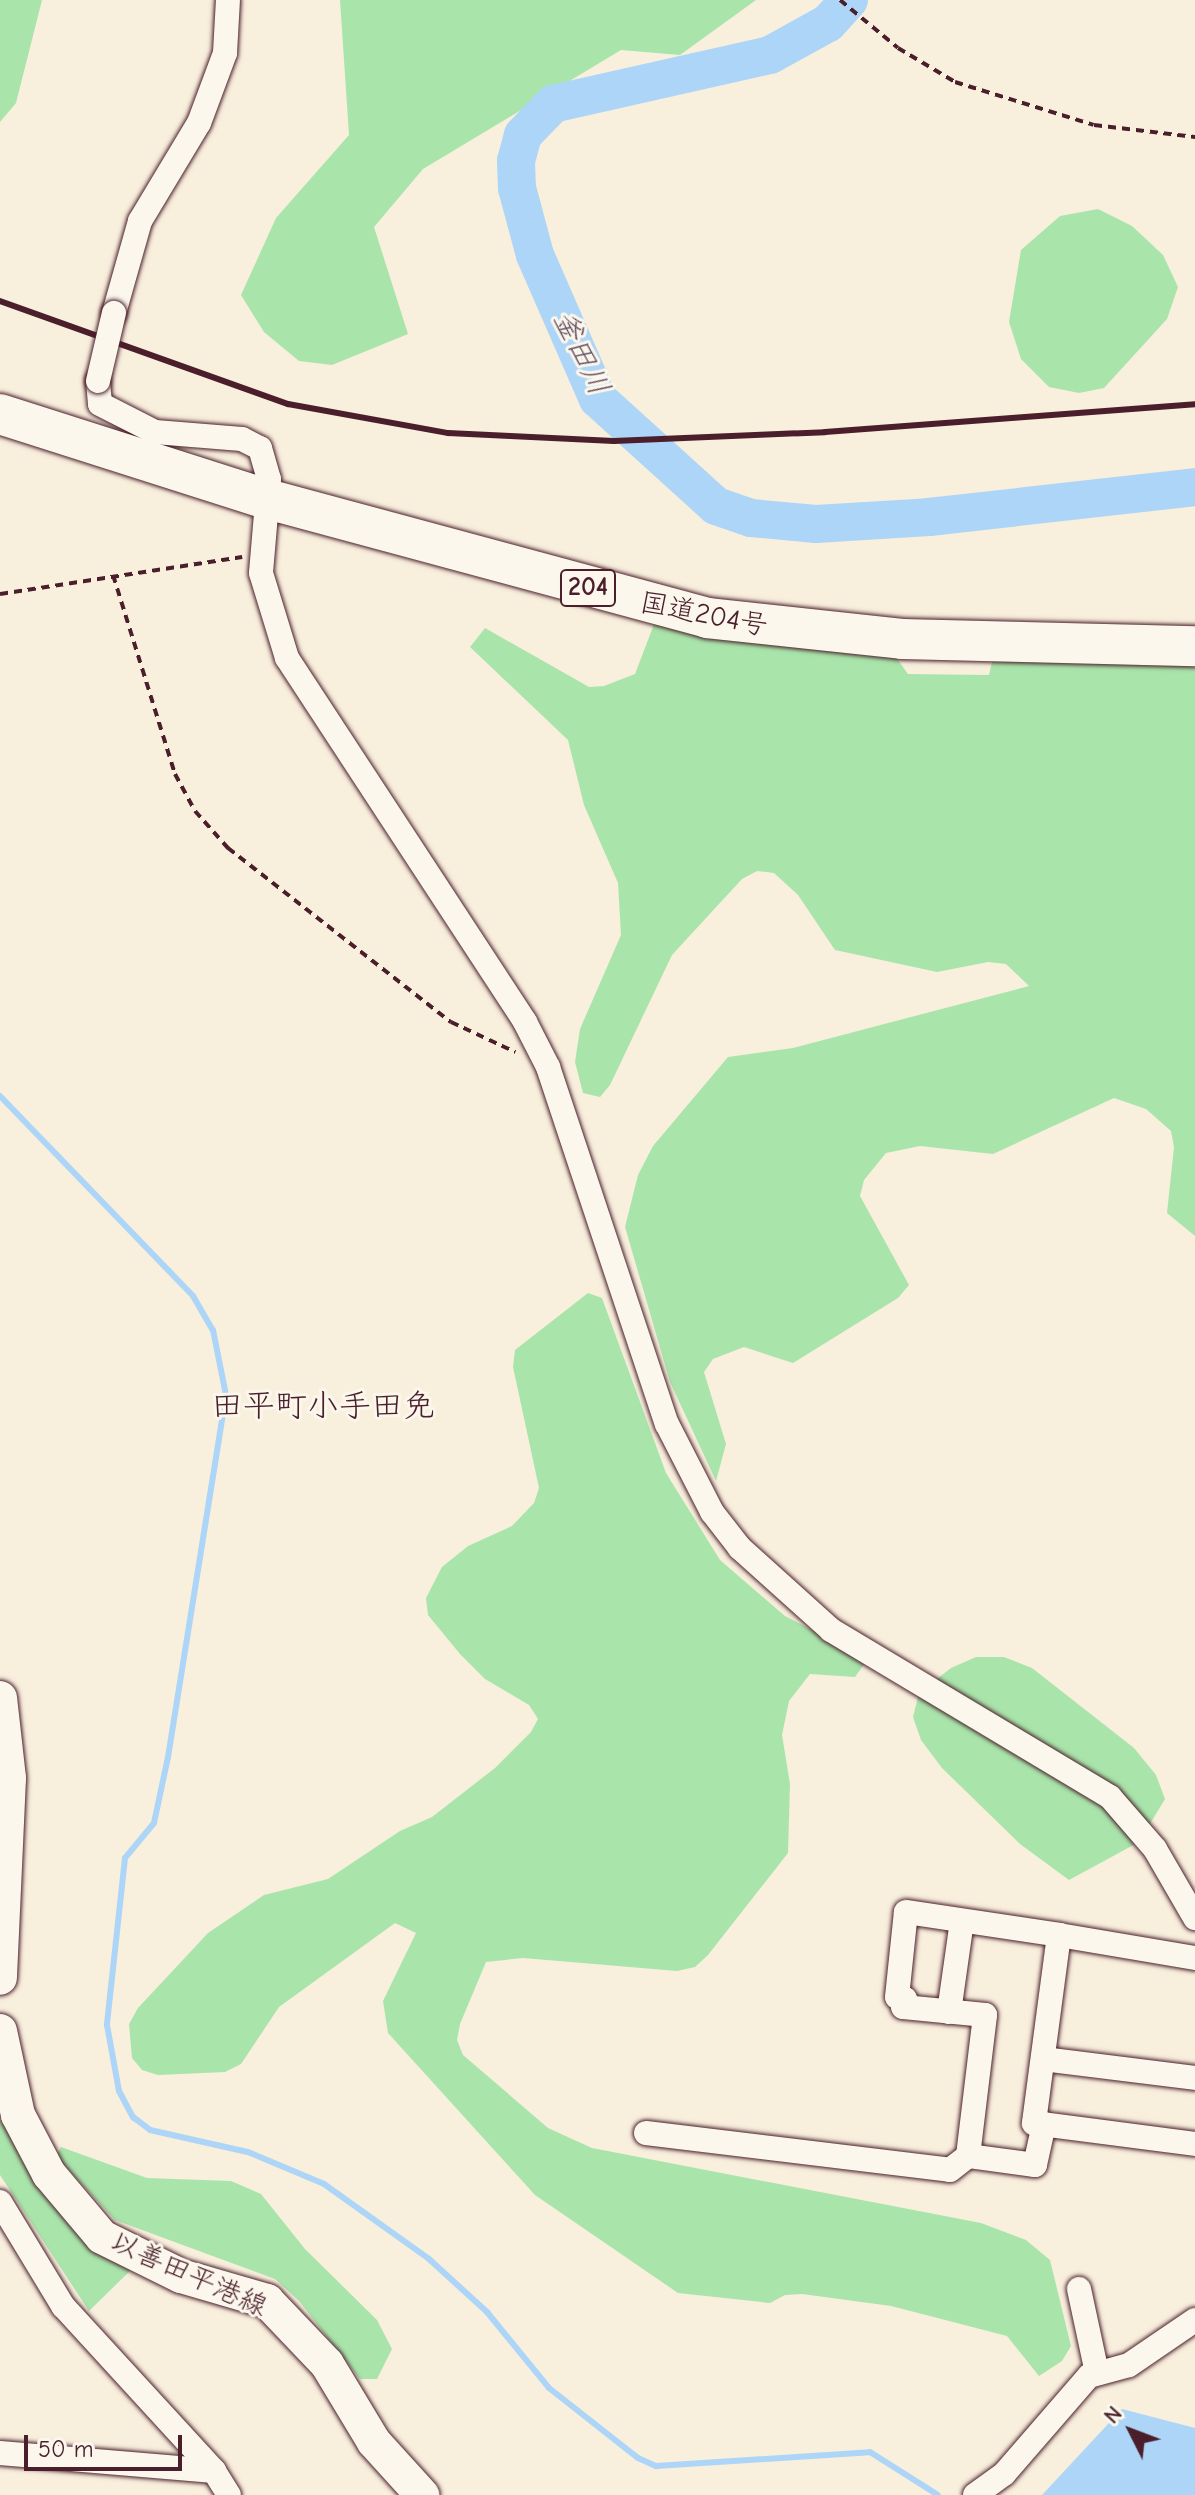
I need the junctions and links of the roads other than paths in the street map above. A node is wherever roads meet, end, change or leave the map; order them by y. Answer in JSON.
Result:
{"nodes":[{"id":1,"x":228,"y":0,"type":"edge"},
{"id":2,"x":0,"y":414,"type":"edge"},
{"id":3,"x":267,"y":499,"type":"junction"},
{"id":4,"x":1195,"y":646,"type":"edge"},
{"id":5,"x":0,"y":1698,"type":"edge"},
{"id":6,"x":1195,"y":1918,"type":"edge"},
{"id":7,"x":962,"y":1921,"type":"junction"},
{"id":8,"x":1059,"y":1935,"type":"junction"},
{"id":9,"x":1195,"y":1958,"type":"edge"},
{"id":10,"x":0,"y":1978,"type":"edge"},
{"id":11,"x":949,"y":2012,"type":"junction"},
{"id":12,"x":0,"y":2031,"type":"edge"},
{"id":13,"x":1043,"y":2059,"type":"junction"},
{"id":14,"x":1195,"y":2078,"type":"edge"},
{"id":15,"x":1044,"y":2124,"type":"junction"},
{"id":16,"x":646,"y":2133,"type":"dead end"},
{"id":17,"x":1195,"y":2144,"type":"edge"},
{"id":18,"x":968,"y":2156,"type":"junction"},
{"id":19,"x":0,"y":2202,"type":"edge"},
{"id":20,"x":1079,"y":2289,"type":"dead end"},
{"id":21,"x":1195,"y":2320,"type":"edge"},
{"id":22,"x":1097,"y":2373,"type":"junction"},
{"id":23,"x":0,"y":2453,"type":"edge"},
{"id":24,"x":214,"y":2471,"type":"junction"},
{"id":25,"x":229,"y":2495,"type":"edge"},
{"id":26,"x":422,"y":2495,"type":"edge"},
{"id":27,"x":975,"y":2495,"type":"edge"}],
"edges":[{"from":1,"to":3,"type":"street","bridge":true},
{"from":2,"to":3,"type":"highway","name":"国道204号","number":"204"},
{"from":3,"to":4,"type":"highway","name":"国道204号","number":"204"},
{"from":3,"to":6,"type":"street"},
{"from":5,"to":10,"type":"main road"},
{"from":7,"to":8,"type":"street"},
{"from":7,"to":11,"type":"street"},
{"from":7,"to":11,"type":"street"},
{"from":8,"to":9,"type":"street"},
{"from":8,"to":13,"type":"street"},
{"from":11,"to":18,"type":"street"},
{"from":12,"to":26,"type":"main road","name":"以善田平港線"},
{"from":13,"to":14,"type":"street"},
{"from":13,"to":15,"type":"street"},
{"from":15,"to":17,"type":"street"},
{"from":15,"to":18,"type":"street"},
{"from":16,"to":18,"type":"street"},
{"from":19,"to":24,"type":"street"},
{"from":20,"to":22,"type":"street"},
{"from":21,"to":22,"type":"street"},
{"from":22,"to":27,"type":"street"},
{"from":23,"to":24,"type":"street"},
{"from":24,"to":25,"type":"street"}]}
